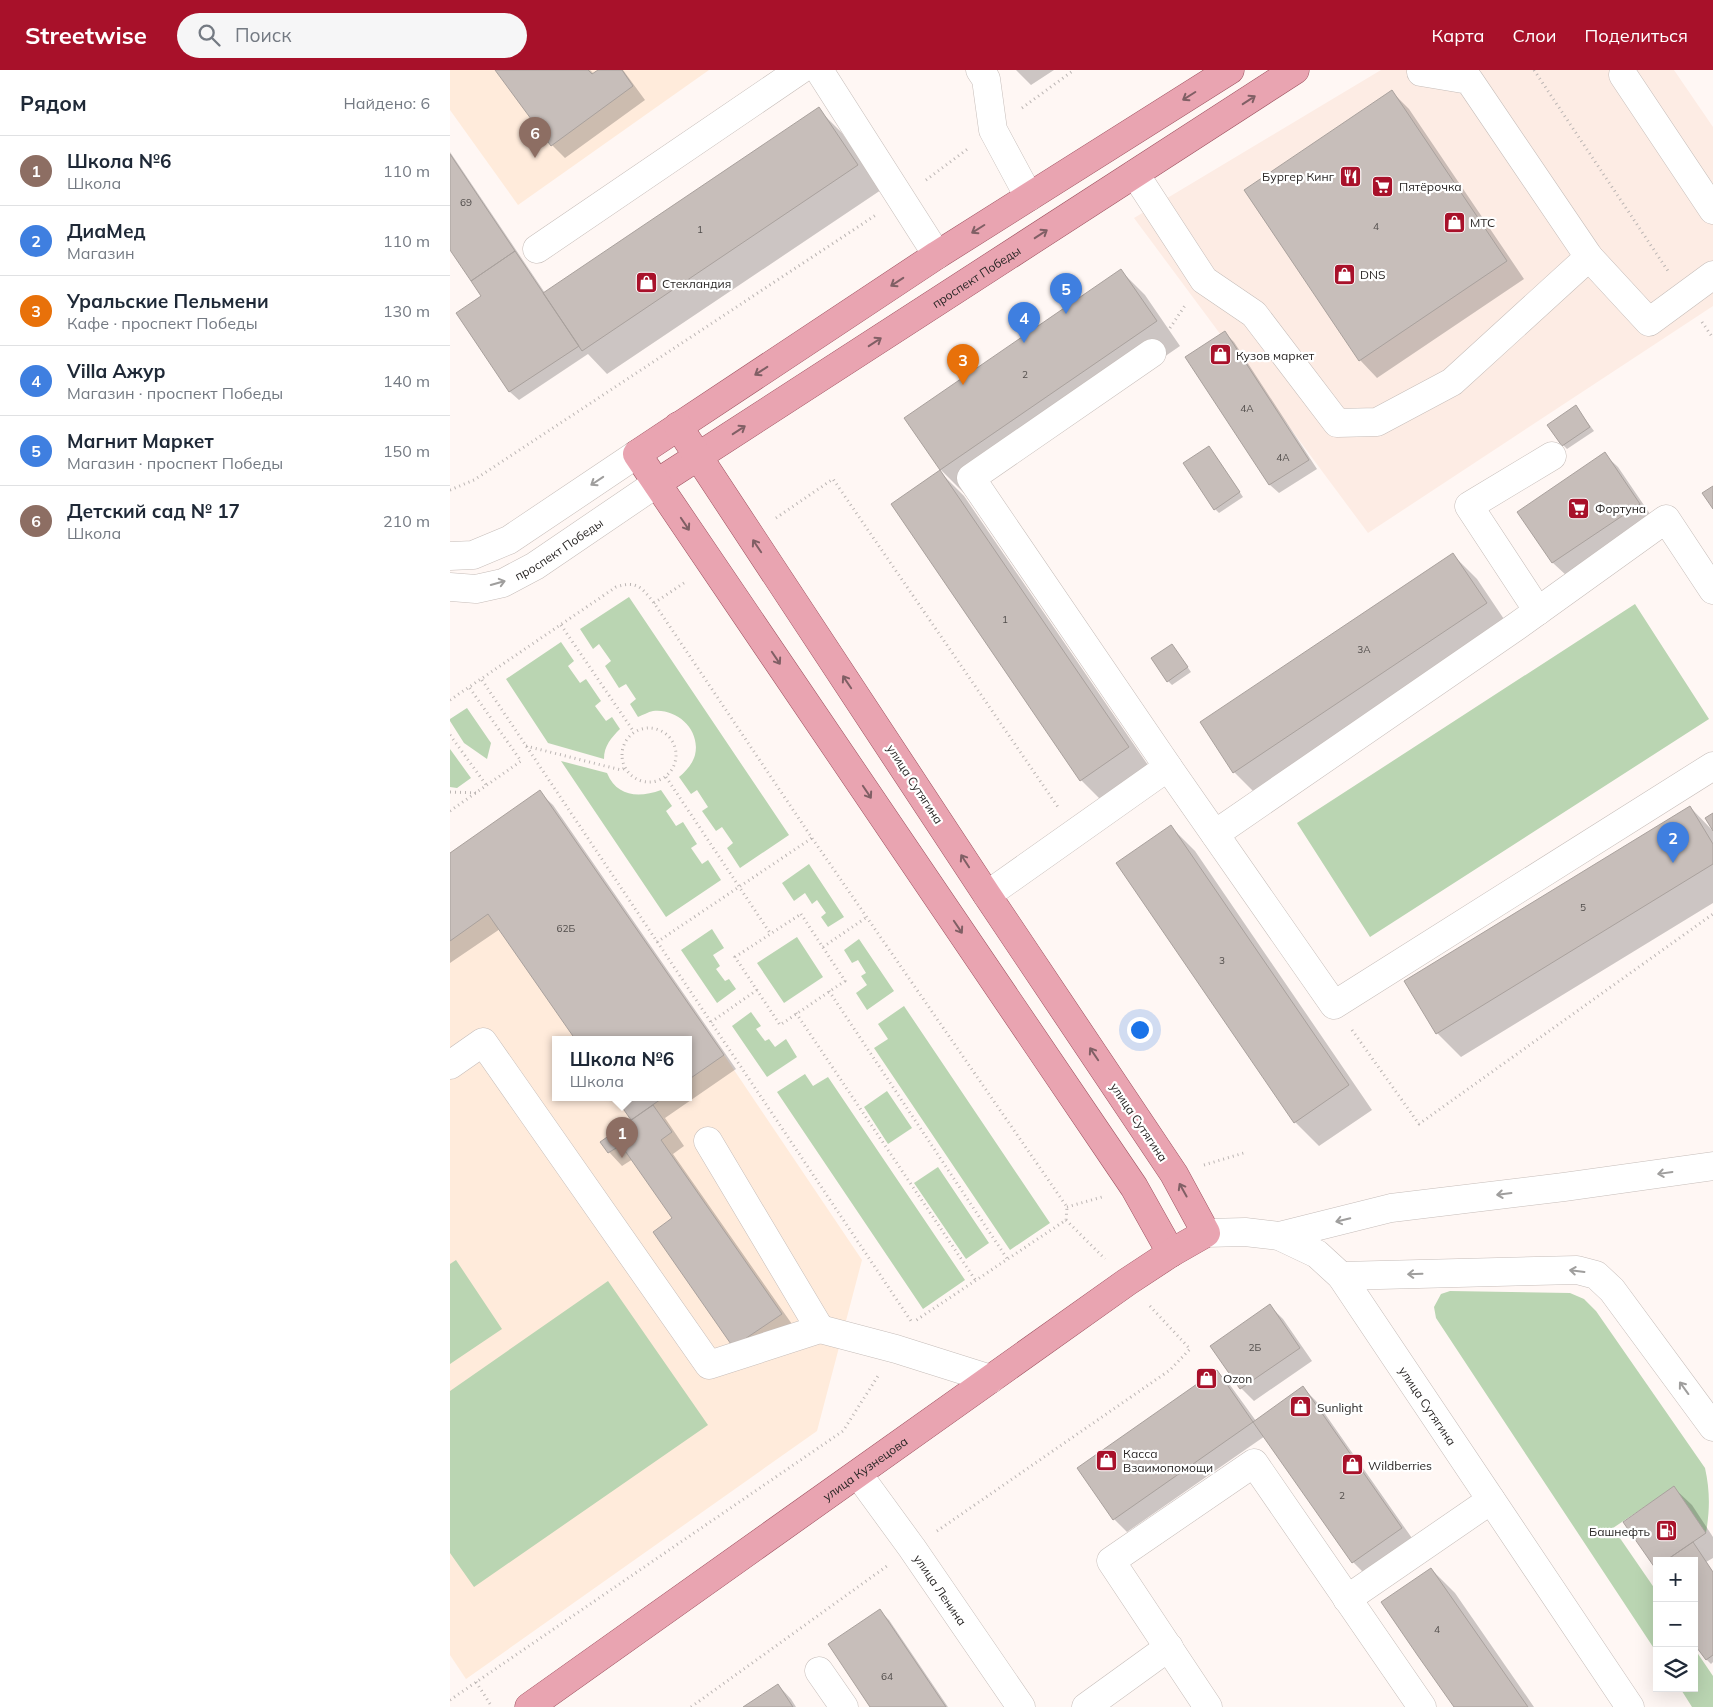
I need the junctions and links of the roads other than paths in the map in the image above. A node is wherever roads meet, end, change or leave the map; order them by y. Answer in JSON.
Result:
{"nodes":[{"id":1,"x":800,"y":70,"type":"edge"},
{"id":2,"x":819,"y":70,"type":"edge"},
{"id":3,"x":980,"y":70,"type":"edge"},
{"id":4,"x":1230,"y":70,"type":"edge"},
{"id":5,"x":1295,"y":70,"type":"edge"},
{"id":6,"x":1421,"y":72,"type":"dead end"},
{"id":7,"x":1623,"y":75,"type":"dead end"},
{"id":8,"x":1135,"y":174,"type":"junction"},
{"id":9,"x":1029,"y":197,"type":"junction"},
{"id":10,"x":1713,"y":210,"type":"edge"},
{"id":11,"x":537,"y":249,"type":"dead end"},
{"id":12,"x":937,"y":255,"type":"junction"},
{"id":13,"x":1589,"y":257,"type":"junction"},
{"id":14,"x":1713,"y":276,"type":"edge"},
{"id":15,"x":1152,"y":353,"type":"road end"},
{"id":16,"x":678,"y":426,"type":"junction"},
{"id":17,"x":637,"y":454,"type":"junction"},
{"id":18,"x":1552,"y":456,"type":"dead end"},
{"id":19,"x":698,"y":457,"type":"junction"},
{"id":20,"x":657,"y":483,"type":"junction"},
{"id":21,"x":450,"y":556,"type":"edge"},
{"id":22,"x":450,"y":587,"type":"edge"},
{"id":23,"x":1713,"y":590,"type":"edge"},
{"id":24,"x":1538,"y":610,"type":"junction"},
{"id":25,"x":1713,"y":766,"type":"edge"},
{"id":26,"x":1168,"y":767,"type":"junction"},
{"id":27,"x":1215,"y":834,"type":"junction"},
{"id":28,"x":987,"y":895,"type":"junction"},
{"id":29,"x":450,"y":1065,"type":"edge"},
{"id":30,"x":708,"y":1141,"type":"dead end"},
{"id":31,"x":1713,"y":1166,"type":"edge"},
{"id":32,"x":1206,"y":1233,"type":"junction"},
{"id":33,"x":1279,"y":1236,"type":"junction"},
{"id":34,"x":1171,"y":1253,"type":"junction"},
{"id":35,"x":1341,"y":1276,"type":"junction"},
{"id":36,"x":820,"y":1329,"type":"junction"},
{"id":37,"x":991,"y":1379,"type":"junction"},
{"id":38,"x":1713,"y":1427,"type":"edge"},
{"id":39,"x":858,"y":1474,"type":"junction"},
{"id":40,"x":1491,"y":1500,"type":"junction"},
{"id":41,"x":1347,"y":1599,"type":"junction"},
{"id":42,"x":1169,"y":1648,"type":"junction"},
{"id":43,"x":819,"y":1671,"type":"dead end"},
{"id":44,"x":529,"y":1707,"type":"edge"},
{"id":45,"x":844,"y":1707,"type":"edge"},
{"id":46,"x":1021,"y":1707,"type":"edge"},
{"id":47,"x":1086,"y":1707,"type":"edge"},
{"id":48,"x":1208,"y":1707,"type":"edge"},
{"id":49,"x":1422,"y":1707,"type":"edge"},
{"id":50,"x":1630,"y":1707,"type":"edge"}],
"edges":[{"from":1,"to":11,"type":"street"},
{"from":2,"to":12,"type":"street"},
{"from":3,"to":9,"type":"street"},
{"from":4,"to":9,"type":"main road","one_way":true},
{"from":8,"to":5,"type":"main road","name":"проспект Победы","one_way":true},
{"from":6,"to":13,"type":"street"},
{"from":7,"to":10,"type":"street"},
{"from":8,"to":13,"type":"street"},
{"from":19,"to":8,"type":"main road","name":"проспект Победы","one_way":true},
{"from":9,"to":12,"type":"main road","one_way":true},
{"from":12,"to":16,"type":"main road","one_way":true},
{"from":13,"to":14,"type":"street"},
{"from":15,"to":26,"type":"street"},
{"from":16,"to":17,"type":"main road"},
{"from":16,"to":19,"type":"main road","name":"улица Сутягина"},
{"from":17,"to":20,"type":"main road"},
{"from":17,"to":21,"type":"street","one_way":true},
{"from":18,"to":24,"type":"street"},
{"from":19,"to":20,"type":"main road","name":"проспект Победы"},
{"from":28,"to":19,"type":"main road","name":"улица Сутягина","one_way":true},
{"from":22,"to":20,"type":"street","name":"проспект Победы","one_way":true},
{"from":20,"to":34,"type":"main road","one_way":true},
{"from":23,"to":24,"type":"street"},
{"from":24,"to":27,"type":"street"},
{"from":25,"to":27,"type":"street"},
{"from":26,"to":27,"type":"street"},
{"from":26,"to":28,"type":"street"},
{"from":32,"to":28,"type":"main road","name":"улица Сутягина","one_way":true},
{"from":29,"to":36,"type":"street"},
{"from":30,"to":36,"type":"street"},
{"from":31,"to":33,"type":"street","one_way":true},
{"from":32,"to":33,"type":"street","name":"улица Сутягина"},
{"from":32,"to":34,"type":"main road","name":"улица Кузнецова"},
{"from":33,"to":35,"type":"street","name":"улица Сутягина"},
{"from":34,"to":37,"type":"main road","name":"улица Кузнецова"},
{"from":38,"to":35,"type":"street","one_way":true},
{"from":35,"to":40,"type":"street","name":"улица Сутягина"},
{"from":36,"to":37,"type":"street"},
{"from":37,"to":39,"type":"main road","name":"улица Кузнецова"},
{"from":39,"to":44,"type":"main road","name":"улица Кузнецова"},
{"from":39,"to":46,"type":"street","name":"улица Ленина"},
{"from":40,"to":41,"type":"street"},
{"from":40,"to":50,"type":"street","name":"улица Сутягина"},
{"from":41,"to":42,"type":"street"},
{"from":41,"to":49,"type":"street"},
{"from":42,"to":47,"type":"street"},
{"from":42,"to":48,"type":"street"},
{"from":43,"to":45,"type":"street"}]}
